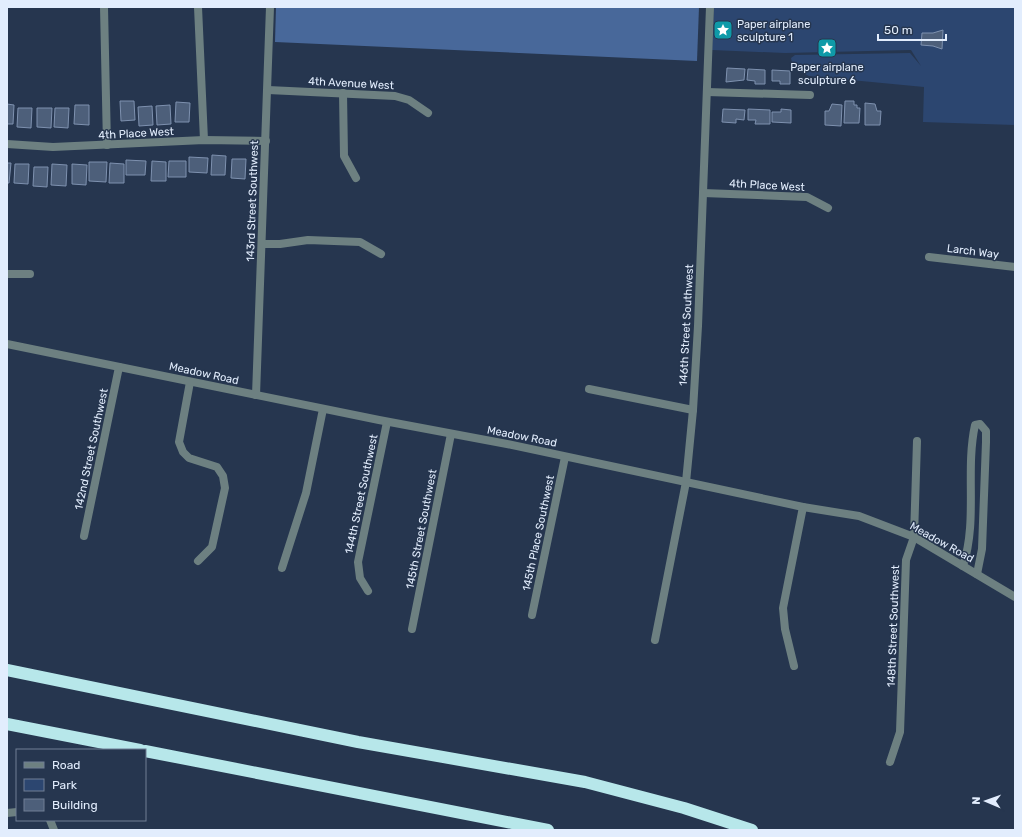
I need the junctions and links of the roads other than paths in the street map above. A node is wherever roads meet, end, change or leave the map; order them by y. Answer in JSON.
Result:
{"nodes":[{"id":1,"x":104,"y":7,"type":"edge"},
{"id":2,"x":198,"y":7,"type":"edge"},
{"id":3,"x":270,"y":7,"type":"edge"},
{"id":4,"x":710,"y":7,"type":"edge"},
{"id":5,"x":268,"y":90,"type":"junction"},
{"id":6,"x":707,"y":92,"type":"junction"},
{"id":7,"x":343,"y":93,"type":"junction"},
{"id":8,"x":810,"y":95,"type":"dead end"},
{"id":9,"x":428,"y":113,"type":"dead end"},
{"id":10,"x":204,"y":140,"type":"junction"},
{"id":11,"x":266,"y":141,"type":"junction"},
{"id":12,"x":7,"y":144,"type":"edge"},
{"id":13,"x":107,"y":145,"type":"junction"},
{"id":14,"x":356,"y":178,"type":"dead end"},
{"id":15,"x":703,"y":193,"type":"junction"},
{"id":16,"x":828,"y":208,"type":"dead end"},
{"id":17,"x":262,"y":244,"type":"junction"},
{"id":18,"x":381,"y":254,"type":"dead end"},
{"id":19,"x":929,"y":257,"type":"dead end"},
{"id":20,"x":1015,"y":267,"type":"edge"},
{"id":21,"x":7,"y":274,"type":"edge"},
{"id":22,"x":30,"y":274,"type":"dead end"},
{"id":23,"x":7,"y":344,"type":"edge"},
{"id":24,"x":119,"y":367,"type":"junction"},
{"id":25,"x":190,"y":382,"type":"junction"},
{"id":26,"x":589,"y":389,"type":"dead end"},
{"id":27,"x":256,"y":395,"type":"junction"},
{"id":28,"x":323,"y":409,"type":"junction"},
{"id":29,"x":693,"y":410,"type":"junction"},
{"id":30,"x":387,"y":422,"type":"junction"},
{"id":31,"x":452,"y":434,"type":"junction"},
{"id":32,"x":917,"y":442,"type":"dead end"},
{"id":33,"x":565,"y":456,"type":"junction"},
{"id":34,"x":686,"y":482,"type":"junction"},
{"id":35,"x":803,"y":507,"type":"junction"},
{"id":36,"x":84,"y":536,"type":"dead end"},
{"id":37,"x":914,"y":537,"type":"junction"},
{"id":38,"x":198,"y":561,"type":"dead end"},
{"id":39,"x":963,"y":566,"type":"junction"},
{"id":40,"x":282,"y":568,"type":"dead end"},
{"id":41,"x":977,"y":574,"type":"junction"},
{"id":42,"x":368,"y":591,"type":"dead end"},
{"id":43,"x":1015,"y":597,"type":"edge"},
{"id":44,"x":532,"y":615,"type":"dead end"},
{"id":45,"x":412,"y":629,"type":"dead end"},
{"id":46,"x":655,"y":640,"type":"dead end"},
{"id":47,"x":794,"y":666,"type":"dead end"},
{"id":48,"x":7,"y":670,"type":"edge"},
{"id":49,"x":7,"y":724,"type":"edge"},
{"id":50,"x":135,"y":749,"type":"edge"},
{"id":51,"x":146,"y":751,"type":"edge"},
{"id":52,"x":890,"y":762,"type":"dead end"},
{"id":53,"x":51,"y":821,"type":"edge"},
{"id":54,"x":54,"y":830,"type":"edge"},
{"id":55,"x":548,"y":830,"type":"edge"},
{"id":56,"x":752,"y":830,"type":"edge"}],
"edges":[{"from":1,"to":13,"type":"street"},
{"from":2,"to":10,"type":"street"},
{"from":3,"to":5,"type":"street","name":"143rd Street Southwest"},
{"from":4,"to":6,"type":"street","name":"146th Street Southwest"},
{"from":5,"to":7,"type":"street","name":"4th Avenue West"},
{"from":5,"to":11,"type":"street","name":"143rd Street Southwest"},
{"from":6,"to":8,"type":"street"},
{"from":6,"to":15,"type":"street","name":"146th Street Southwest"},
{"from":7,"to":9,"type":"street","name":"4th Avenue West"},
{"from":7,"to":14,"type":"street"},
{"from":10,"to":11,"type":"street","name":"4th Place West"},
{"from":10,"to":13,"type":"street","name":"4th Place West"},
{"from":11,"to":17,"type":"street","name":"143rd Street Southwest"},
{"from":12,"to":13,"type":"street","name":"4th Place West"},
{"from":15,"to":16,"type":"street","name":"4th Place West"},
{"from":15,"to":29,"type":"street","name":"146th Street Southwest"},
{"from":17,"to":18,"type":"street"},
{"from":17,"to":27,"type":"street","name":"143rd Street Southwest"},
{"from":19,"to":20,"type":"street","name":"Larch Way"},
{"from":21,"to":22,"type":"street"},
{"from":23,"to":24,"type":"street","name":"Meadow Road"},
{"from":24,"to":25,"type":"street","name":"Meadow Road"},
{"from":24,"to":36,"type":"street","name":"142nd Street Southwest"},
{"from":25,"to":27,"type":"street","name":"Meadow Road"},
{"from":25,"to":38,"type":"street"},
{"from":26,"to":29,"type":"street"},
{"from":27,"to":28,"type":"street","name":"Meadow Road"},
{"from":28,"to":30,"type":"street","name":"Meadow Road"},
{"from":28,"to":40,"type":"street"},
{"from":29,"to":34,"type":"street","name":"146th Street Southwest"},
{"from":30,"to":31,"type":"street","name":"Meadow Road"},
{"from":30,"to":42,"type":"street","name":"144th Street Southwest"},
{"from":31,"to":33,"type":"street","name":"Meadow Road"},
{"from":31,"to":45,"type":"street","name":"145th Street Southwest"},
{"from":32,"to":37,"type":"street","name":"148th Street Southwest"},
{"from":33,"to":34,"type":"street","name":"Meadow Road"},
{"from":33,"to":44,"type":"street","name":"145th Place Southwest"},
{"from":34,"to":35,"type":"street","name":"Meadow Road"},
{"from":34,"to":46,"type":"street","name":"146th Street Southwest"},
{"from":35,"to":37,"type":"street","name":"Meadow Road"},
{"from":35,"to":47,"type":"street"},
{"from":37,"to":39,"type":"street","name":"Meadow Road"},
{"from":37,"to":52,"type":"street","name":"148th Street Southwest"},
{"from":39,"to":41,"type":"street","name":"Meadow Road"},
{"from":39,"to":41,"type":"street"},
{"from":41,"to":43,"type":"street","name":"Meadow Road"},
{"from":48,"to":56,"type":"highway"},
{"from":49,"to":50,"type":"highway"},
{"from":51,"to":55,"type":"highway"},
{"from":53,"to":54,"type":"street"}]}
